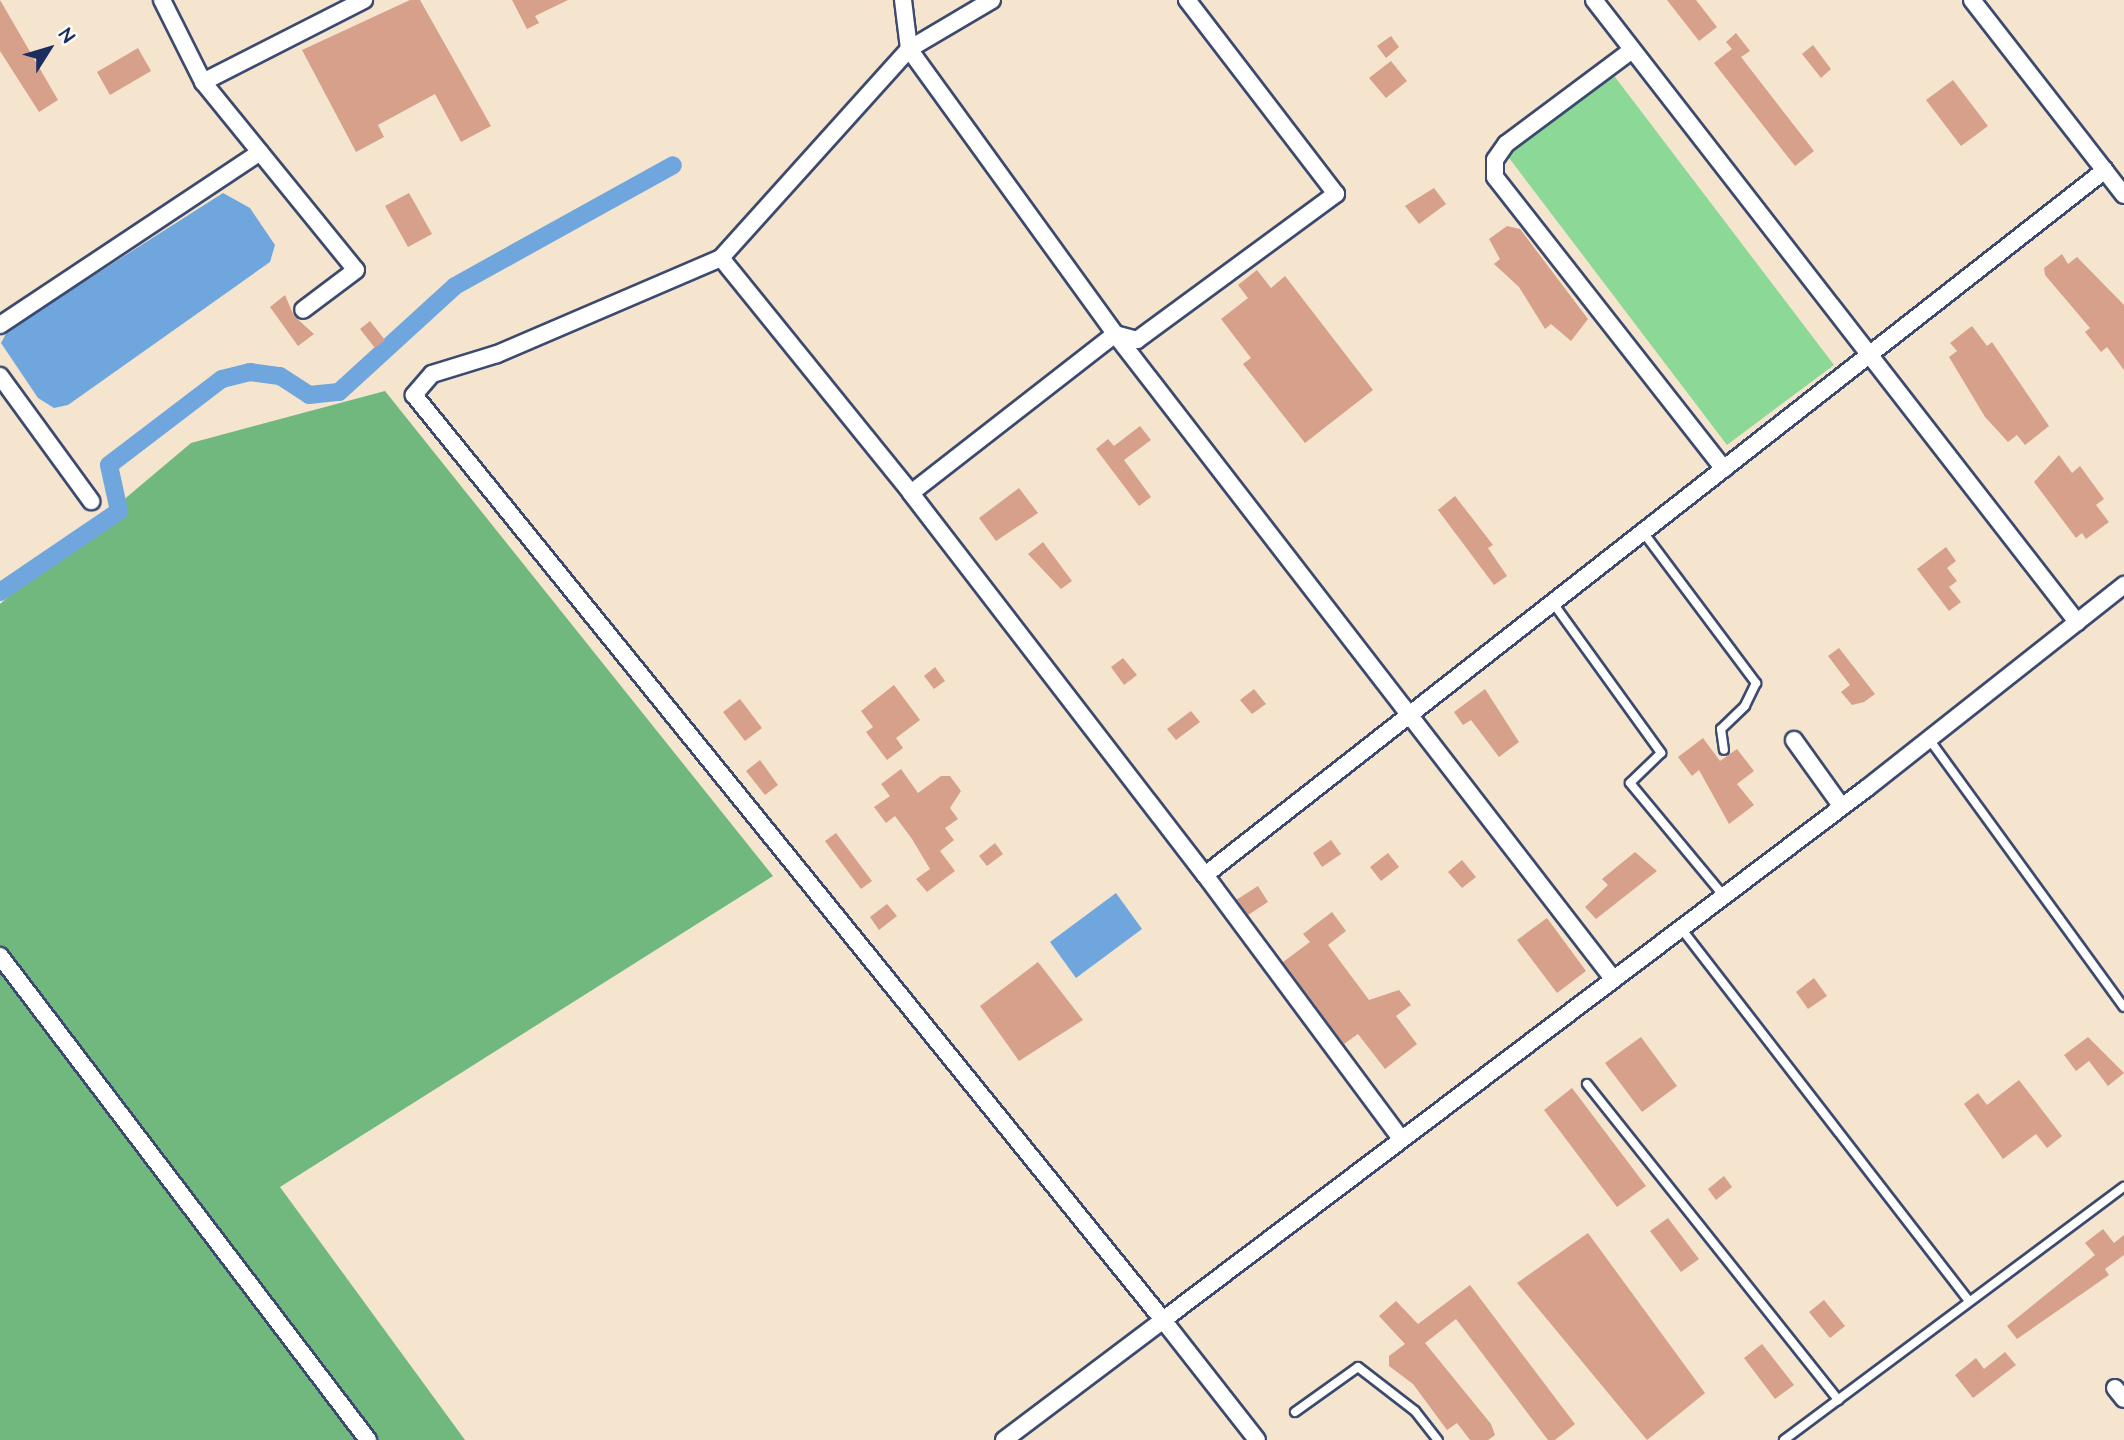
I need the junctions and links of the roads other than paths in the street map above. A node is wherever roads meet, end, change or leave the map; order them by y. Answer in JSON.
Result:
{"nodes":[{"id":1,"x":162,"y":0,"type":"edge"},
{"id":2,"x":364,"y":0,"type":"edge"},
{"id":3,"x":903,"y":0,"type":"edge"},
{"id":4,"x":992,"y":0,"type":"edge"},
{"id":5,"x":1187,"y":0,"type":"edge"},
{"id":6,"x":1594,"y":0,"type":"edge"},
{"id":7,"x":1972,"y":0,"type":"edge"},
{"id":8,"x":909,"y":49,"type":"junction"},
{"id":9,"x":1632,"y":50,"type":"junction"},
{"id":10,"x":203,"y":82,"type":"junction"},
{"id":11,"x":260,"y":152,"type":"junction"},
{"id":12,"x":2105,"y":170,"type":"junction"},
{"id":13,"x":2124,"y":195,"type":"edge"},
{"id":14,"x":721,"y":258,"type":"junction"},
{"id":15,"x":303,"y":310,"type":"dead end"},
{"id":16,"x":0,"y":325,"type":"edge"},
{"id":17,"x":1115,"y":334,"type":"junction"},
{"id":18,"x":1867,"y":358,"type":"junction"},
{"id":19,"x":0,"y":376,"type":"edge"},
{"id":20,"x":1724,"y":469,"type":"junction"},
{"id":21,"x":911,"y":494,"type":"junction"},
{"id":22,"x":91,"y":501,"type":"dead end"},
{"id":23,"x":1643,"y":532,"type":"junction"},
{"id":24,"x":2124,"y":585,"type":"edge"},
{"id":25,"x":1553,"y":603,"type":"junction"},
{"id":26,"x":2077,"y":622,"type":"junction"},
{"id":27,"x":1410,"y":715,"type":"junction"},
{"id":28,"x":1929,"y":739,"type":"junction"},
{"id":29,"x":1794,"y":740,"type":"dead end"},
{"id":30,"x":1724,"y":750,"type":"dead end"},
{"id":31,"x":1842,"y":807,"type":"junction"},
{"id":32,"x":1205,"y":875,"type":"junction"},
{"id":33,"x":1722,"y":894,"type":"junction"},
{"id":34,"x":1679,"y":926,"type":"junction"},
{"id":35,"x":0,"y":956,"type":"edge"},
{"id":36,"x":1611,"y":976,"type":"junction"},
{"id":37,"x":2124,"y":1007,"type":"edge"},
{"id":38,"x":1587,"y":1084,"type":"dead end"},
{"id":39,"x":1399,"y":1136,"type":"junction"},
{"id":40,"x":2124,"y":1187,"type":"edge"},
{"id":41,"x":1969,"y":1301,"type":"junction"},
{"id":42,"x":1163,"y":1320,"type":"junction"},
{"id":43,"x":1838,"y":1400,"type":"junction"},
{"id":44,"x":1295,"y":1412,"type":"dead end"},
{"id":45,"x":368,"y":1440,"type":"edge"},
{"id":46,"x":1004,"y":1440,"type":"edge"},
{"id":47,"x":1257,"y":1440,"type":"edge"},
{"id":48,"x":1438,"y":1440,"type":"edge"},
{"id":49,"x":1784,"y":1440,"type":"edge"}],
"edges":[{"from":1,"to":10,"type":"street"},
{"from":2,"to":10,"type":"street"},
{"from":3,"to":8,"type":"street"},
{"from":4,"to":8,"type":"street"},
{"from":5,"to":17,"type":"street"},
{"from":6,"to":9,"type":"street"},
{"from":7,"to":12,"type":"street"},
{"from":8,"to":14,"type":"street"},
{"from":8,"to":17,"type":"street"},
{"from":9,"to":18,"type":"street"},
{"from":9,"to":20,"type":"street"},
{"from":10,"to":11,"type":"street"},
{"from":11,"to":15,"type":"street"},
{"from":11,"to":16,"type":"street"},
{"from":12,"to":13,"type":"street"},
{"from":12,"to":18,"type":"street"},
{"from":14,"to":21,"type":"street"},
{"from":14,"to":42,"type":"street"},
{"from":17,"to":21,"type":"street"},
{"from":17,"to":27,"type":"street"},
{"from":18,"to":20,"type":"street"},
{"from":18,"to":26,"type":"street"},
{"from":19,"to":22,"type":"street"},
{"from":20,"to":23,"type":"street"},
{"from":21,"to":32,"type":"street"},
{"from":23,"to":25,"type":"street"},
{"from":23,"to":30,"type":"lane"},
{"from":24,"to":26,"type":"street"},
{"from":25,"to":27,"type":"street"},
{"from":25,"to":33,"type":"lane"},
{"from":26,"to":28,"type":"street"},
{"from":27,"to":32,"type":"street"},
{"from":27,"to":36,"type":"street"},
{"from":28,"to":31,"type":"street"},
{"from":28,"to":37,"type":"lane"},
{"from":29,"to":31,"type":"street"},
{"from":31,"to":33,"type":"street"},
{"from":32,"to":39,"type":"street"},
{"from":33,"to":34,"type":"street"},
{"from":34,"to":36,"type":"street"},
{"from":34,"to":41,"type":"lane"},
{"from":35,"to":45,"type":"street"},
{"from":36,"to":39,"type":"street"},
{"from":38,"to":43,"type":"lane"},
{"from":39,"to":42,"type":"street"},
{"from":40,"to":41,"type":"lane"},
{"from":41,"to":43,"type":"lane"},
{"from":42,"to":46,"type":"street"},
{"from":42,"to":47,"type":"street"},
{"from":43,"to":49,"type":"lane"},
{"from":44,"to":48,"type":"lane"}]}
